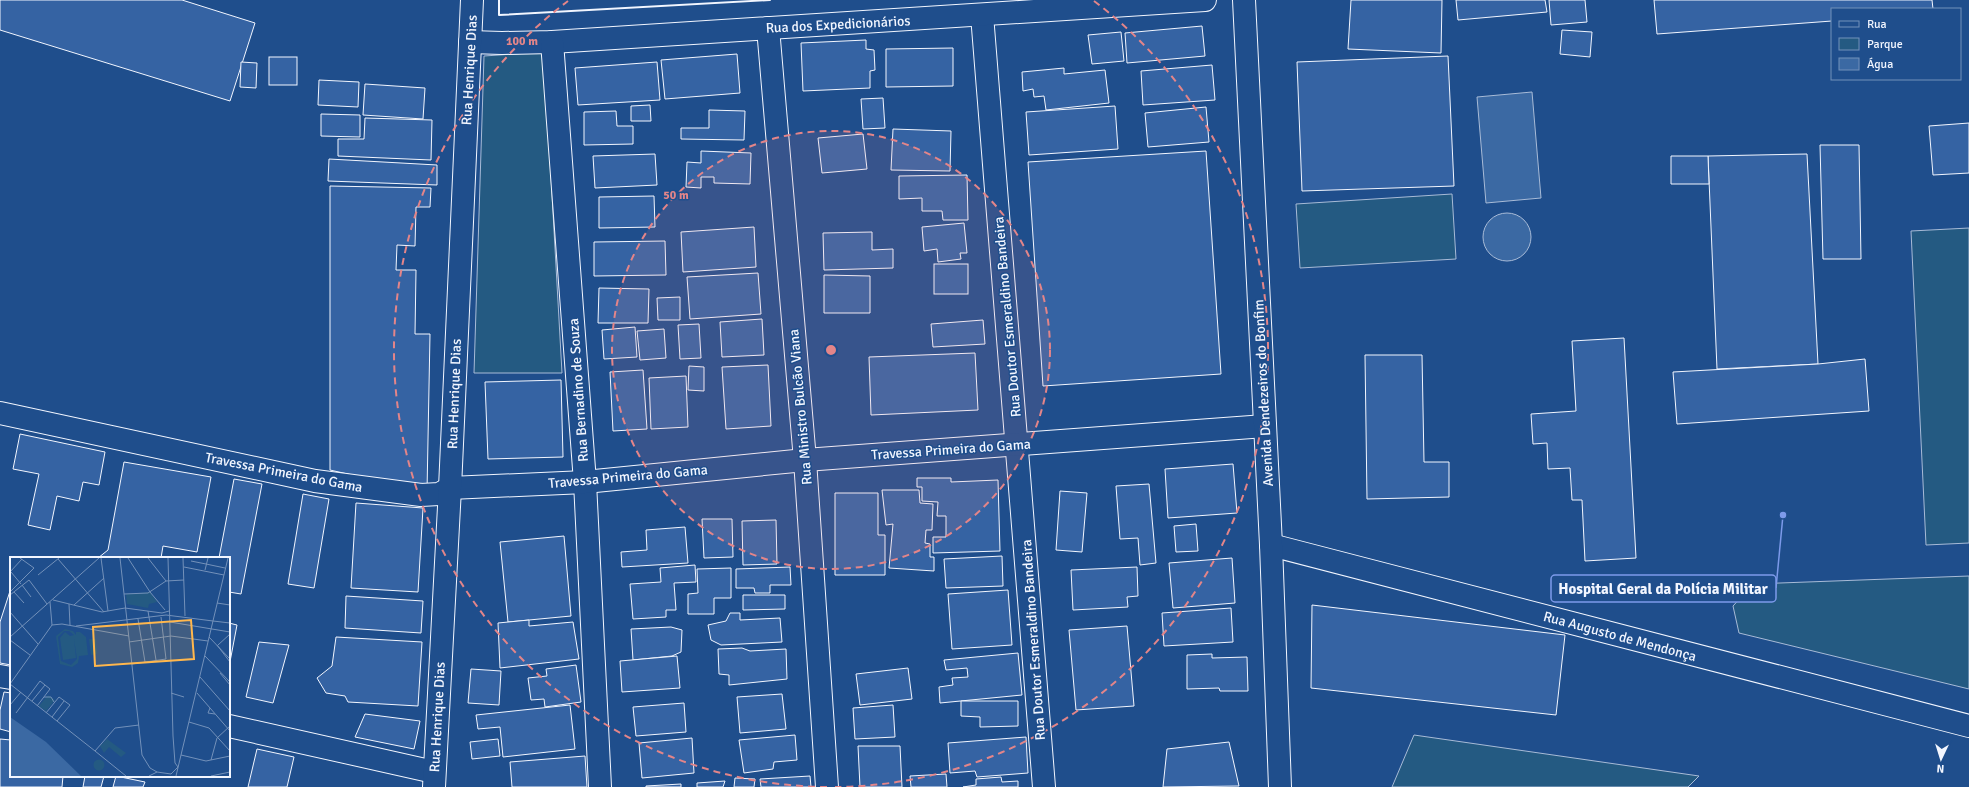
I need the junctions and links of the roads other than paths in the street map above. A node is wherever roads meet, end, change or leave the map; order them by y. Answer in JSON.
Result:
{"nodes":[{"id":1,"x":472,"y":0,"type":"edge"},
{"id":2,"x":1205,"y":0,"type":"edge"},
{"id":3,"x":1244,"y":0,"type":"edge"},
{"id":4,"x":982,"y":15,"type":"junction"},
{"id":5,"x":768,"y":28,"type":"junction"},
{"id":6,"x":470,"y":42,"type":"junction"},
{"id":7,"x":552,"y":42,"type":"junction"},
{"id":8,"x":0,"y":413,"type":"edge"},
{"id":9,"x":1265,"y":426,"type":"junction"},
{"id":10,"x":1018,"y":444,"type":"junction"},
{"id":11,"x":805,"y":460,"type":"junction"},
{"id":12,"x":584,"y":482,"type":"junction"},
{"id":13,"x":450,"y":488,"type":"junction"},
{"id":14,"x":1271,"y":545,"type":"junction"},
{"id":15,"x":0,"y":676,"type":"edge"},
{"id":16,"x":10,"y":678,"type":"edge"},
{"id":17,"x":230,"y":726,"type":"edge"},
{"id":18,"x":1969,"y":726,"type":"edge"},
{"id":19,"x":434,"y":779,"type":"edge"},
{"id":20,"x":600,"y":787,"type":"edge"},
{"id":21,"x":827,"y":787,"type":"edge"},
{"id":22,"x":1044,"y":787,"type":"edge"},
{"id":23,"x":1280,"y":787,"type":"edge"}],
"edges":[{"from":1,"to":6,"type":"street","name":"Rua Henrique Dias"},
{"from":2,"to":4,"type":"street","name":"Rua dos Expedicionários"},
{"from":3,"to":9,"type":"street","name":"Avenida Dendezeiros do Bonfim"},
{"from":4,"to":5,"type":"street","name":"Rua dos Expedicionários"},
{"from":4,"to":10,"type":"street","name":"Rua Doutor Esmeraldino Bandeira"},
{"from":5,"to":7,"type":"street","name":"Rua dos Expedicionários"},
{"from":5,"to":11,"type":"street","name":"Rua Ministro Bulcão Viana"},
{"from":6,"to":7,"type":"street","name":"Rua dos Expedicionários"},
{"from":6,"to":13,"type":"street","name":"Rua Henrique Dias"},
{"from":7,"to":12,"type":"street","name":"Rua Bernadino de Souza"},
{"from":8,"to":13,"type":"street","name":"Travessa Primeira do Gama"},
{"from":9,"to":10,"type":"street","name":"Travessa Primeira do Gama"},
{"from":9,"to":14,"type":"street","name":"Avenida Dendezeiros do Bonfim"},
{"from":10,"to":11,"type":"street","name":"Travessa Primeira do Gama"},
{"from":10,"to":22,"type":"street","name":"Rua Doutor Esmeraldino Bandeira"},
{"from":11,"to":12,"type":"street","name":"Travessa Primeira do Gama"},
{"from":11,"to":21,"type":"street","name":"Rua Ministro Bulcão Viana"},
{"from":12,"to":13,"type":"street","name":"Travessa Primeira do Gama"},
{"from":12,"to":20,"type":"street","name":"Rua Bernadino de Souza"},
{"from":13,"to":19,"type":"street","name":"Rua Henrique Dias"},
{"from":14,"to":18,"type":"street","name":"Rua Augusto de Mendonça"},
{"from":14,"to":23,"type":"street","name":"Avenida Dendezeiros do Bonfim"},
{"from":15,"to":16,"type":"street"},
{"from":17,"to":19,"type":"street"}]}
